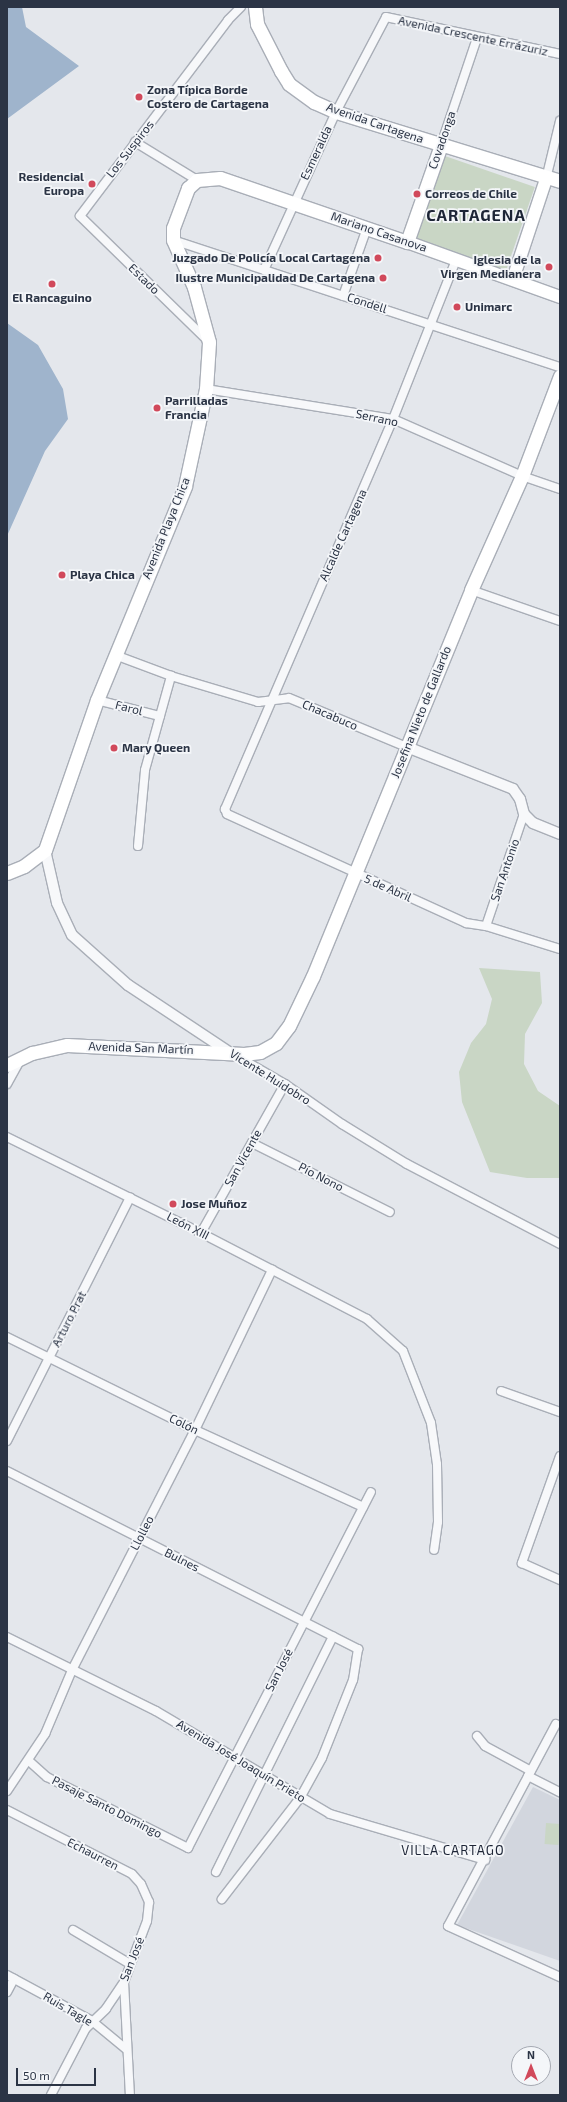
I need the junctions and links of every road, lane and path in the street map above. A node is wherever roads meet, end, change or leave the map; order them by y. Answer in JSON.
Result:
{"nodes":[{"id":1,"x":241,"y":7,"type":"edge"},
{"id":2,"x":255,"y":7,"type":"edge"},
{"id":3,"x":386,"y":17,"type":"joint"},
{"id":4,"x":477,"y":38,"type":"junction"},
{"id":5,"x":560,"y":54,"type":"edge"},
{"id":6,"x":336,"y":112,"type":"junction"},
{"id":7,"x":560,"y":121,"type":"edge"},
{"id":8,"x":135,"y":142,"type":"junction"},
{"id":9,"x":441,"y":145,"type":"junction"},
{"id":10,"x":546,"y":179,"type":"junction"},
{"id":11,"x":197,"y":180,"type":"junction"},
{"id":12,"x":560,"y":181,"type":"edge"},
{"id":13,"x":560,"y":186,"type":"edge"},
{"id":14,"x":293,"y":202,"type":"junction"},
{"id":15,"x":80,"y":216,"type":"joint"},
{"id":16,"x":367,"y":228,"type":"junction"},
{"id":17,"x":173,"y":240,"type":"junction"},
{"id":18,"x":407,"y":242,"type":"junction"},
{"id":19,"x":456,"y":260,"type":"junction"},
{"id":20,"x":264,"y":270,"type":"junction"},
{"id":21,"x":512,"y":279,"type":"junction"},
{"id":22,"x":343,"y":296,"type":"junction"},
{"id":23,"x":560,"y":297,"type":"edge"},
{"id":24,"x":431,"y":324,"type":"junction"},
{"id":25,"x":209,"y":342,"type":"junction"},
{"id":26,"x":560,"y":366,"type":"edge"},
{"id":27,"x":560,"y":376,"type":"edge"},
{"id":28,"x":206,"y":389,"type":"junction"},
{"id":29,"x":393,"y":419,"type":"junction"},
{"id":30,"x":522,"y":476,"type":"junction"},
{"id":31,"x":560,"y":489,"type":"edge"},
{"id":32,"x":471,"y":590,"type":"junction"},
{"id":33,"x":560,"y":621,"type":"edge"},
{"id":34,"x":115,"y":655,"type":"junction"},
{"id":35,"x":171,"y":676,"type":"junction"},
{"id":36,"x":97,"y":700,"type":"junction"},
{"id":37,"x":271,"y":700,"type":"junction"},
{"id":38,"x":160,"y":716,"type":"junction"},
{"id":39,"x":407,"y":747,"type":"junction"},
{"id":40,"x":225,"y":809,"type":"joint"},
{"id":41,"x":524,"y":814,"type":"junction"},
{"id":42,"x":560,"y":834,"type":"edge"},
{"id":43,"x":138,"y":846,"type":"dead end"},
{"id":44,"x":45,"y":850,"type":"junction"},
{"id":45,"x":7,"y":873,"type":"edge"},
{"id":46,"x":354,"y":873,"type":"junction"},
{"id":47,"x":486,"y":926,"type":"junction"},
{"id":48,"x":560,"y":949,"type":"edge"},
{"id":49,"x":276,"y":1043,"type":"joint"},
{"id":50,"x":229,"y":1052,"type":"junction"},
{"id":51,"x":21,"y":1058,"type":"junction"},
{"id":52,"x":7,"y":1066,"type":"edge"},
{"id":53,"x":7,"y":1084,"type":"edge"},
{"id":54,"x":285,"y":1084,"type":"junction"},
{"id":55,"x":7,"y":1137,"type":"edge"},
{"id":56,"x":252,"y":1143,"type":"junction"},
{"id":57,"x":130,"y":1197,"type":"junction"},
{"id":58,"x":390,"y":1212,"type":"dead end"},
{"id":59,"x":201,"y":1233,"type":"junction"},
{"id":60,"x":560,"y":1244,"type":"edge"},
{"id":61,"x":272,"y":1270,"type":"junction"},
{"id":62,"x":7,"y":1337,"type":"edge"},
{"id":63,"x":49,"y":1357,"type":"junction"},
{"id":64,"x":501,"y":1391,"type":"dead end"},
{"id":65,"x":560,"y":1412,"type":"edge"},
{"id":66,"x":195,"y":1430,"type":"junction"},
{"id":67,"x":7,"y":1441,"type":"edge"},
{"id":68,"x":560,"y":1456,"type":"edge"},
{"id":69,"x":7,"y":1470,"type":"edge"},
{"id":70,"x":371,"y":1492,"type":"dead end"},
{"id":71,"x":363,"y":1507,"type":"junction"},
{"id":72,"x":139,"y":1538,"type":"junction"},
{"id":73,"x":434,"y":1550,"type":"dead end"},
{"id":74,"x":560,"y":1580,"type":"edge"},
{"id":75,"x":304,"y":1622,"type":"junction"},
{"id":76,"x":333,"y":1636,"type":"junction"},
{"id":77,"x":7,"y":1637,"type":"edge"},
{"id":78,"x":72,"y":1670,"type":"junction"},
{"id":79,"x":556,"y":1724,"type":"dead end"},
{"id":80,"x":477,"y":1736,"type":"dead end"},
{"id":81,"x":235,"y":1757,"type":"junction"},
{"id":82,"x":29,"y":1761,"type":"junction"},
{"id":83,"x":529,"y":1774,"type":"junction"},
{"id":84,"x":265,"y":1777,"type":"junction"},
{"id":85,"x":7,"y":1791,"type":"edge"},
{"id":86,"x":560,"y":1792,"type":"edge"},
{"id":87,"x":300,"y":1798,"type":"junction"},
{"id":88,"x":7,"y":1810,"type":"edge"},
{"id":89,"x":188,"y":1848,"type":"joint"},
{"id":90,"x":485,"y":1860,"type":"junction"},
{"id":91,"x":216,"y":1872,"type":"dead end"},
{"id":92,"x":222,"y":1900,"type":"dead end"},
{"id":93,"x":147,"y":1921,"type":"joint"},
{"id":94,"x":73,"y":1930,"type":"dead end"},
{"id":95,"x":130,"y":1964,"type":"junction"},
{"id":96,"x":11,"y":1977,"type":"edge"},
{"id":97,"x":560,"y":1978,"type":"edge"},
{"id":98,"x":124,"y":1982,"type":"junction"},
{"id":99,"x":7,"y":1992,"type":"edge"},
{"id":100,"x":92,"y":2021,"type":"junction"},
{"id":101,"x":126,"y":2049,"type":"junction"},
{"id":102,"x":51,"y":2095,"type":"edge"},
{"id":103,"x":130,"y":2095,"type":"edge"}],
"edges":[{"from":1,"to":8,"type":"street","name":"Los Suspiros"},
{"from":2,"to":6,"type":"main road","name":"Avenida Cartagena"},
{"from":3,"to":4,"type":"street","name":"Avenida Crescente Errázuriz"},
{"from":3,"to":6,"type":"street","name":"Esmeralda"},
{"from":4,"to":5,"type":"street","name":"Avenida Crescente Errázuriz"},
{"from":4,"to":9,"type":"street","name":"Covadonga"},
{"from":6,"to":9,"type":"main road","name":"Avenida Cartagena"},
{"from":6,"to":14,"type":"street","name":"Esmeralda"},
{"from":7,"to":10,"type":"street"},
{"from":8,"to":11,"type":"street"},
{"from":8,"to":15,"type":"street","name":"Los Suspiros"},
{"from":9,"to":10,"type":"main road","name":"Avenida Cartagena"},
{"from":9,"to":18,"type":"main road","name":"Covadonga"},
{"from":10,"to":12,"type":"main road","name":"Avenida Cartagena"},
{"from":10,"to":13,"type":"main road","name":"Avenida Cartagena"},
{"from":10,"to":21,"type":"main road"},
{"from":11,"to":14,"type":"main road","name":"Mariano Casanova"},
{"from":11,"to":17,"type":"main road"},
{"from":14,"to":16,"type":"main road","name":"Mariano Casanova"},
{"from":14,"to":20,"type":"street","name":"Esmeralda"},
{"from":15,"to":25,"type":"street","name":"Estado"},
{"from":16,"to":18,"type":"main road","name":"Mariano Casanova"},
{"from":16,"to":22,"type":"street"},
{"from":17,"to":20,"type":"street","name":"Condell"},
{"from":17,"to":25,"type":"main road","name":"Avenida Playa Chica"},
{"from":18,"to":19,"type":"main road","name":"Mariano Casanova"},
{"from":19,"to":21,"type":"main road","name":"Mariano Casanova"},
{"from":19,"to":24,"type":"street","name":"Alcalde Cartagena"},
{"from":20,"to":22,"type":"street","name":"Condell"},
{"from":21,"to":23,"type":"main road","name":"Mariano Casanova"},
{"from":22,"to":24,"type":"street","name":"Condell"},
{"from":24,"to":26,"type":"street","name":"Condell"},
{"from":24,"to":29,"type":"street","name":"Alcalde Cartagena"},
{"from":25,"to":28,"type":"main road","name":"Avenida Playa Chica"},
{"from":27,"to":30,"type":"main road","name":"Josefina Nieto de Gallardo"},
{"from":28,"to":29,"type":"street","name":"Serrano"},
{"from":28,"to":34,"type":"main road","name":"Avenida Playa Chica"},
{"from":29,"to":30,"type":"street","name":"Serrano"},
{"from":29,"to":37,"type":"street","name":"Alcalde Cartagena"},
{"from":30,"to":31,"type":"street","name":"Serrano"},
{"from":30,"to":32,"type":"main road","name":"Josefina Nieto de Gallardo"},
{"from":32,"to":33,"type":"street"},
{"from":32,"to":39,"type":"main road","name":"Josefina Nieto de Gallardo"},
{"from":34,"to":35,"type":"street","name":"Chacabuco"},
{"from":34,"to":36,"type":"main road","name":"Avenida Playa Chica"},
{"from":35,"to":37,"type":"street","name":"Chacabuco"},
{"from":35,"to":38,"type":"street"},
{"from":36,"to":38,"type":"street","name":"Farol"},
{"from":36,"to":44,"type":"main road","name":"Avenida Playa Chica"},
{"from":37,"to":39,"type":"street","name":"Chacabuco"},
{"from":37,"to":40,"type":"street","name":"Alcalde Cartagena"},
{"from":38,"to":43,"type":"street"},
{"from":39,"to":41,"type":"street","name":"Chacabuco"},
{"from":39,"to":46,"type":"main road","name":"Josefina Nieto de Gallardo"},
{"from":40,"to":46,"type":"street","name":"5 de Abril"},
{"from":41,"to":42,"type":"street"},
{"from":41,"to":47,"type":"street","name":"San Antonio"},
{"from":44,"to":45,"type":"main road"},
{"from":44,"to":50,"type":"street","name":"Vicente Huidobro"},
{"from":46,"to":47,"type":"street","name":"5 de Abril"},
{"from":46,"to":49,"type":"main road","name":"Josefina Nieto de Gallardo"},
{"from":47,"to":48,"type":"street","name":"5 de Abril"},
{"from":49,"to":50,"type":"main road","name":"Avenida San Martín"},
{"from":50,"to":51,"type":"main road","name":"Avenida San Martín"},
{"from":50,"to":54,"type":"street","name":"Vicente Huidobro"},
{"from":51,"to":52,"type":"main road","name":"Avenida San Martín"},
{"from":51,"to":53,"type":"street"},
{"from":54,"to":56,"type":"street","name":"San Vicente"},
{"from":54,"to":60,"type":"street","name":"Vicente Huidobro"},
{"from":55,"to":57,"type":"street","name":"León XIII"},
{"from":56,"to":58,"type":"street","name":"Pío Nono"},
{"from":56,"to":59,"type":"street","name":"San Vicente"},
{"from":57,"to":59,"type":"street","name":"León XIII"},
{"from":57,"to":63,"type":"street","name":"Arturo Prat"},
{"from":59,"to":61,"type":"street","name":"León XIII"},
{"from":61,"to":66,"type":"street","name":"Llolleo"},
{"from":61,"to":73,"type":"street","name":"León XIII"},
{"from":62,"to":63,"type":"street","name":"Colón"},
{"from":63,"to":66,"type":"street","name":"Colón"},
{"from":63,"to":67,"type":"street","name":"Arturo Prat"},
{"from":64,"to":65,"type":"street"},
{"from":66,"to":71,"type":"street","name":"Colón"},
{"from":66,"to":72,"type":"street","name":"Llolleo"},
{"from":68,"to":74,"type":"street"},
{"from":69,"to":72,"type":"street","name":"Bulnes"},
{"from":70,"to":71,"type":"street","name":"San José"},
{"from":71,"to":75,"type":"street","name":"San José"},
{"from":72,"to":75,"type":"street","name":"Bulnes"},
{"from":72,"to":78,"type":"street","name":"Llolleo"},
{"from":75,"to":76,"type":"street","name":"Bulnes"},
{"from":75,"to":81,"type":"street","name":"San José"},
{"from":76,"to":84,"type":"street"},
{"from":76,"to":87,"type":"street","name":"Bulnes"},
{"from":77,"to":78,"type":"street","name":"Avenida José Joaquín Prieto"},
{"from":78,"to":81,"type":"street","name":"Avenida José Joaquín Prieto"},
{"from":78,"to":82,"type":"street","name":"Llolleo"},
{"from":79,"to":83,"type":"street"},
{"from":80,"to":83,"type":"street"},
{"from":81,"to":84,"type":"street","name":"Avenida José Joaquín Prieto"},
{"from":81,"to":89,"type":"street","name":"San José"},
{"from":82,"to":85,"type":"street","name":"Llolleo"},
{"from":82,"to":89,"type":"street","name":"Pasaje Santo Domingo"},
{"from":83,"to":86,"type":"street"},
{"from":83,"to":90,"type":"street"},
{"from":84,"to":87,"type":"street","name":"Avenida José Joaquín Prieto"},
{"from":84,"to":91,"type":"street"},
{"from":87,"to":90,"type":"street","name":"Avenida José Joaquín Prieto"},
{"from":87,"to":92,"type":"street"},
{"from":88,"to":93,"type":"street","name":"Echaurren"},
{"from":90,"to":97,"type":"street"},
{"from":93,"to":95,"type":"street","name":"San José"},
{"from":94,"to":95,"type":"street"},
{"from":95,"to":98,"type":"street","name":"San José"},
{"from":96,"to":99,"type":"street"},
{"from":96,"to":100,"type":"street","name":"Ruis Tagle"},
{"from":98,"to":100,"type":"street","name":"San José"},
{"from":98,"to":101,"type":"street"},
{"from":100,"to":101,"type":"street","name":"Ruis Tagle"},
{"from":100,"to":102,"type":"street","name":"San José"},
{"from":101,"to":103,"type":"street"}]}
